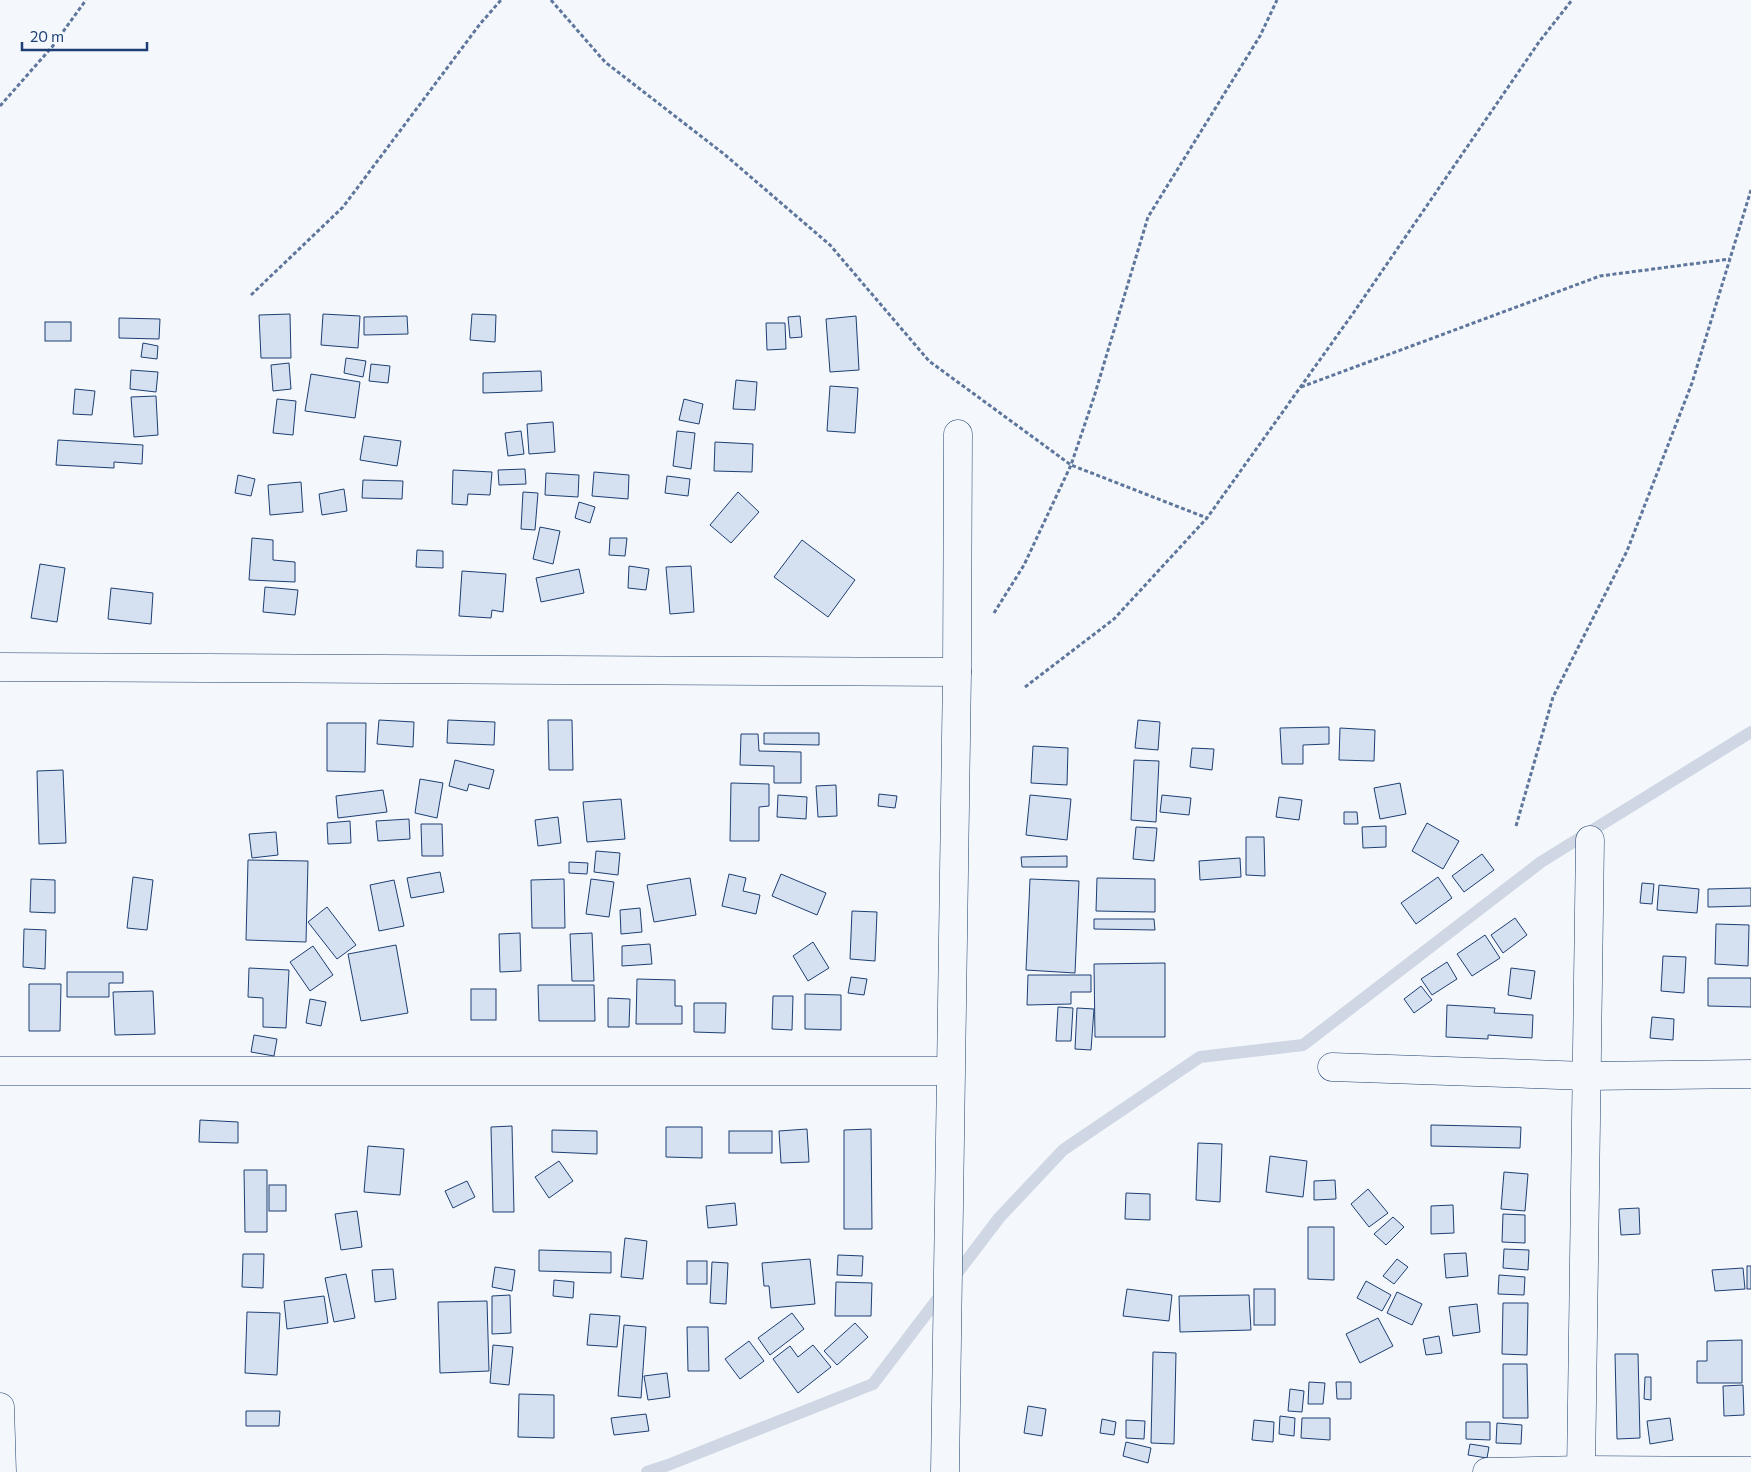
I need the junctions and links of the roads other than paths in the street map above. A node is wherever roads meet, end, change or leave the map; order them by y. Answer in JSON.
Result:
{"nodes":[{"id":1,"x":958,"y":434,"type":"dead end"},
{"id":2,"x":0,"y":667,"type":"edge"},
{"id":3,"x":957,"y":672,"type":"junction"},
{"id":4,"x":1590,"y":840,"type":"dead end"},
{"id":5,"x":1332,"y":1067,"type":"dead end"},
{"id":6,"x":0,"y":1071,"type":"edge"},
{"id":7,"x":950,"y":1071,"type":"junction"},
{"id":8,"x":1751,"y":1074,"type":"edge"},
{"id":9,"x":1587,"y":1076,"type":"junction"},
{"id":10,"x":0,"y":1407,"type":"edge"},
{"id":11,"x":1581,"y":1471,"type":"edge"},
{"id":12,"x":1751,"y":1471,"type":"edge"},
{"id":13,"x":2,"y":1472,"type":"edge"},
{"id":14,"x":945,"y":1472,"type":"edge"},
{"id":15,"x":1487,"y":1472,"type":"edge"}],
"edges":[{"from":1,"to":3,"type":"street"},
{"from":2,"to":3,"type":"street"},
{"from":3,"to":7,"type":"street"},
{"from":4,"to":9,"type":"street"},
{"from":5,"to":9,"type":"street"},
{"from":6,"to":7,"type":"street"},
{"from":7,"to":14,"type":"street"},
{"from":8,"to":9,"type":"street"},
{"from":9,"to":11,"type":"street"},
{"from":10,"to":13,"type":"street"},
{"from":11,"to":12,"type":"street"},
{"from":11,"to":15,"type":"street"}]}
